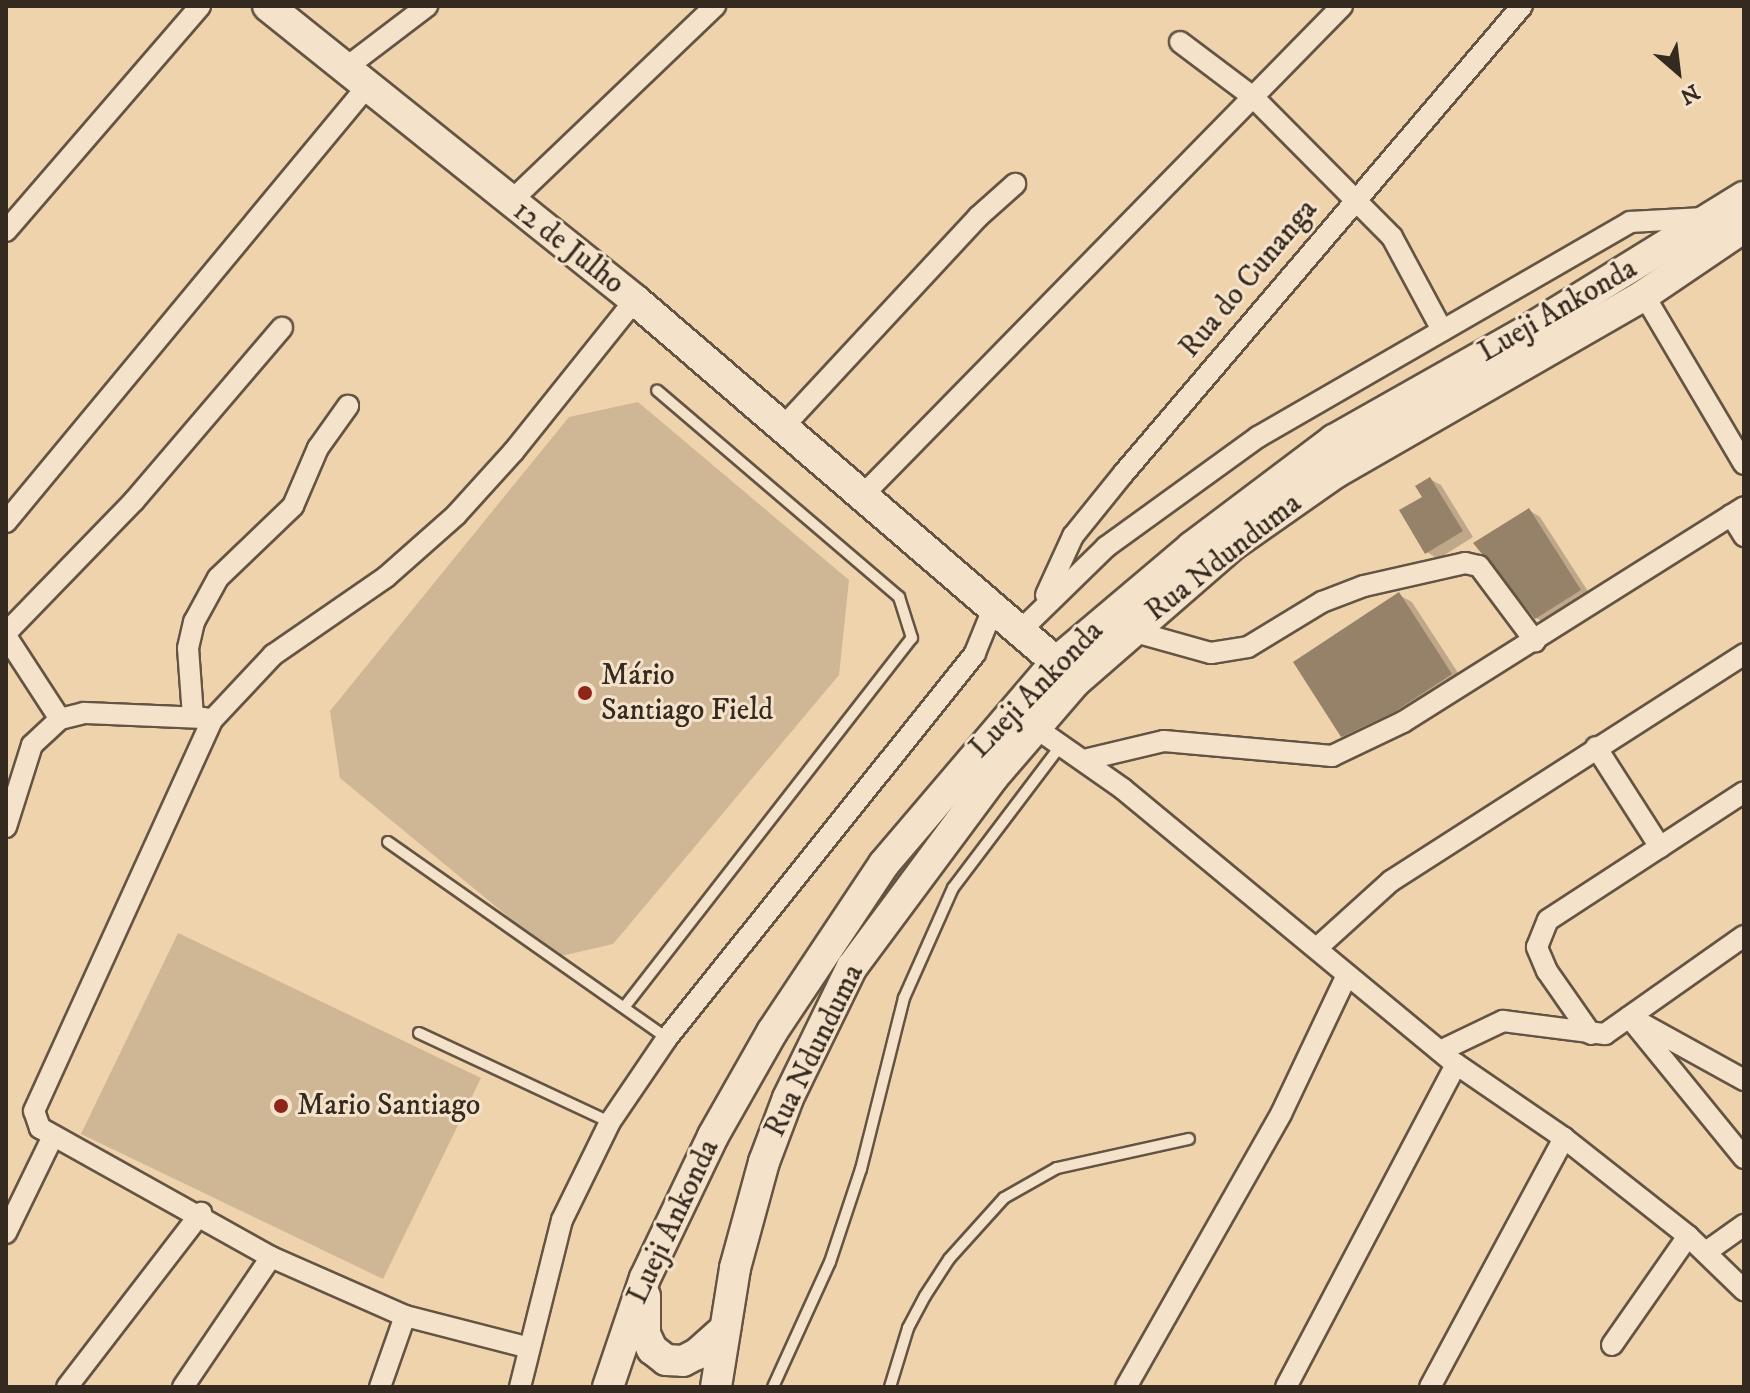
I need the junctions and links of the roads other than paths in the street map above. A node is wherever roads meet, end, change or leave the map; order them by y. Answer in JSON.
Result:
{"nodes":[{"id":1,"x":200,"y":6,"type":"edge"},
{"id":2,"x":268,"y":6,"type":"edge"},
{"id":3,"x":427,"y":6,"type":"edge"},
{"id":4,"x":715,"y":6,"type":"edge"},
{"id":5,"x":1342,"y":6,"type":"edge"},
{"id":6,"x":1522,"y":6,"type":"edge"},
{"id":7,"x":1180,"y":42,"type":"dead end"},
{"id":8,"x":354,"y":79,"type":"junction"},
{"id":9,"x":1253,"y":97,"type":"junction"},
{"id":10,"x":1015,"y":184,"type":"dead end"},
{"id":11,"x":1744,"y":197,"type":"edge"},
{"id":12,"x":1355,"y":199,"type":"junction"},
{"id":13,"x":510,"y":202,"type":"junction"},
{"id":14,"x":1711,"y":218,"type":"junction"},
{"id":15,"x":1744,"y":227,"type":"edge"},
{"id":16,"x":6,"y":231,"type":"edge"},
{"id":17,"x":1644,"y":295,"type":"junction"},
{"id":18,"x":635,"y":300,"type":"junction"},
{"id":19,"x":282,"y":328,"type":"dead end"},
{"id":20,"x":1442,"y":330,"type":"junction"},
{"id":21,"x":657,"y":390,"type":"dead end"},
{"id":22,"x":348,"y":406,"type":"dead end"},
{"id":23,"x":782,"y":428,"type":"junction"},
{"id":24,"x":1744,"y":464,"type":"edge"},
{"id":25,"x":862,"y":496,"type":"junction"},
{"id":26,"x":1738,"y":511,"type":"edge"},
{"id":27,"x":6,"y":522,"type":"edge"},
{"id":28,"x":1744,"y":536,"type":"edge"},
{"id":29,"x":1043,"y":604,"type":"junction"},
{"id":30,"x":993,"y":609,"type":"junction"},
{"id":31,"x":1132,"y":631,"type":"junction"},
{"id":32,"x":1019,"y":632,"type":"junction"},
{"id":33,"x":6,"y":634,"type":"edge"},
{"id":34,"x":1535,"y":641,"type":"junction"},
{"id":35,"x":1744,"y":654,"type":"edge"},
{"id":36,"x":1056,"y":662,"type":"junction"},
{"id":37,"x":203,"y":717,"type":"junction"},
{"id":38,"x":60,"y":719,"type":"junction"},
{"id":39,"x":1049,"y":736,"type":"junction"},
{"id":40,"x":1596,"y":747,"type":"junction"},
{"id":41,"x":1084,"y":760,"type":"junction"},
{"id":42,"x":1744,"y":792,"type":"edge"},
{"id":43,"x":6,"y":827,"type":"edge"},
{"id":44,"x":388,"y":842,"type":"dead end"},
{"id":45,"x":1660,"y":847,"type":"junction"},
{"id":46,"x":1739,"y":946,"type":"edge"},
{"id":47,"x":1317,"y":948,"type":"junction"},
{"id":48,"x":1347,"y":975,"type":"junction"},
{"id":49,"x":626,"y":1005,"type":"junction"},
{"id":50,"x":1629,"y":1017,"type":"junction"},
{"id":51,"x":419,"y":1033,"type":"dead end"},
{"id":52,"x":1591,"y":1034,"type":"junction"},
{"id":53,"x":667,"y":1038,"type":"junction"},
{"id":54,"x":1440,"y":1051,"type":"junction"},
{"id":55,"x":1456,"y":1064,"type":"junction"},
{"id":56,"x":1744,"y":1080,"type":"edge"},
{"id":57,"x":610,"y":1122,"type":"junction"},
{"id":58,"x":53,"y":1136,"type":"junction"},
{"id":59,"x":1564,"y":1138,"type":"junction"},
{"id":60,"x":1189,"y":1139,"type":"dead end"},
{"id":61,"x":1744,"y":1158,"type":"edge"},
{"id":62,"x":201,"y":1213,"type":"junction"},
{"id":63,"x":1744,"y":1225,"type":"edge"},
{"id":64,"x":6,"y":1233,"type":"edge"},
{"id":65,"x":1688,"y":1236,"type":"junction"},
{"id":66,"x":1706,"y":1252,"type":"junction"},
{"id":67,"x":271,"y":1257,"type":"junction"},
{"id":68,"x":645,"y":1278,"type":"junction"},
{"id":69,"x":1744,"y":1290,"type":"edge"},
{"id":70,"x":405,"y":1316,"type":"junction"},
{"id":71,"x":725,"y":1329,"type":"junction"},
{"id":72,"x":1612,"y":1345,"type":"dead end"},
{"id":73,"x":526,"y":1347,"type":"junction"},
{"id":74,"x":67,"y":1387,"type":"edge"},
{"id":75,"x":183,"y":1387,"type":"edge"},
{"id":76,"x":380,"y":1387,"type":"edge"},
{"id":77,"x":520,"y":1387,"type":"edge"},
{"id":78,"x":608,"y":1387,"type":"edge"},
{"id":79,"x":716,"y":1387,"type":"edge"},
{"id":80,"x":773,"y":1387,"type":"edge"},
{"id":81,"x":890,"y":1387,"type":"edge"},
{"id":82,"x":1126,"y":1387,"type":"edge"},
{"id":83,"x":1286,"y":1387,"type":"edge"},
{"id":84,"x":1430,"y":1387,"type":"edge"}],
"edges":[{"from":1,"to":16,"type":"street"},
{"from":2,"to":8,"type":"main road","name":"12 de Julho"},
{"from":3,"to":8,"type":"street"},
{"from":4,"to":13,"type":"street"},
{"from":5,"to":9,"type":"street"},
{"from":6,"to":12,"type":"street","name":"Rua do Cunanga"},
{"from":7,"to":9,"type":"street"},
{"from":8,"to":13,"type":"main road","name":"12 de Julho"},
{"from":8,"to":27,"type":"street"},
{"from":9,"to":12,"type":"street"},
{"from":9,"to":25,"type":"street"},
{"from":10,"to":23,"type":"street"},
{"from":11,"to":14,"type":"main road","name":"Lueji Ankonda"},
{"from":12,"to":20,"type":"street"},
{"from":12,"to":29,"type":"street","name":"Rua do Cunanga"},
{"from":13,"to":18,"type":"main road","name":"12 de Julho"},
{"from":14,"to":20,"type":"street","name":"Lueji Ankonda"},
{"from":14,"to":36,"type":"main road","name":"Lueji Ankonda"},
{"from":15,"to":17,"type":"main road","name":"Rua Ndunduma"},
{"from":17,"to":24,"type":"street"},
{"from":17,"to":31,"type":"main road","name":"Rua Ndunduma"},
{"from":18,"to":23,"type":"main road","name":"12 de Julho"},
{"from":18,"to":37,"type":"street"},
{"from":19,"to":33,"type":"street"},
{"from":20,"to":29,"type":"street","name":"Lueji Ankonda"},
{"from":21,"to":49,"type":"lane"},
{"from":22,"to":37,"type":"street"},
{"from":23,"to":25,"type":"main road","name":"12 de Julho"},
{"from":25,"to":30,"type":"main road","name":"12 de Julho"},
{"from":26,"to":28,"type":"street"},
{"from":26,"to":34,"type":"street"},
{"from":29,"to":32,"type":"street"},
{"from":30,"to":32,"type":"main road","name":"12 de Julho"},
{"from":30,"to":53,"type":"street"},
{"from":31,"to":34,"type":"street"},
{"from":31,"to":39,"type":"main road","name":"Rua Ndunduma"},
{"from":32,"to":36,"type":"main road","name":"12 de Julho"},
{"from":33,"to":38,"type":"street"},
{"from":34,"to":41,"type":"street"},
{"from":35,"to":40,"type":"street"},
{"from":36,"to":68,"type":"main road","name":"Lueji Ankonda"},
{"from":37,"to":38,"type":"street"},
{"from":37,"to":58,"type":"street"},
{"from":38,"to":43,"type":"street"},
{"from":39,"to":41,"type":"street"},
{"from":39,"to":71,"type":"main road","name":"Rua Ndunduma"},
{"from":39,"to":80,"type":"lane"},
{"from":40,"to":45,"type":"street"},
{"from":40,"to":47,"type":"street"},
{"from":41,"to":47,"type":"street"},
{"from":42,"to":45,"type":"street"},
{"from":44,"to":49,"type":"lane"},
{"from":45,"to":52,"type":"street"},
{"from":46,"to":50,"type":"street"},
{"from":47,"to":48,"type":"street"},
{"from":48,"to":54,"type":"street"},
{"from":48,"to":82,"type":"street"},
{"from":49,"to":53,"type":"lane"},
{"from":50,"to":52,"type":"street"},
{"from":50,"to":56,"type":"street"},
{"from":50,"to":61,"type":"street"},
{"from":51,"to":57,"type":"lane"},
{"from":52,"to":54,"type":"street"},
{"from":53,"to":57,"type":"street"},
{"from":54,"to":55,"type":"street"},
{"from":55,"to":59,"type":"street"},
{"from":55,"to":83,"type":"street"},
{"from":57,"to":73,"type":"street"},
{"from":58,"to":62,"type":"street"},
{"from":58,"to":64,"type":"street"},
{"from":59,"to":65,"type":"street"},
{"from":59,"to":84,"type":"street"},
{"from":60,"to":81,"type":"lane"},
{"from":62,"to":67,"type":"street"},
{"from":62,"to":74,"type":"street"},
{"from":63,"to":66,"type":"street"},
{"from":65,"to":66,"type":"street"},
{"from":65,"to":72,"type":"street"},
{"from":66,"to":69,"type":"street"},
{"from":67,"to":70,"type":"street"},
{"from":67,"to":75,"type":"street"},
{"from":68,"to":71,"type":"main road"},
{"from":68,"to":78,"type":"main road","name":"Lueji Ankonda"},
{"from":70,"to":73,"type":"street"},
{"from":70,"to":76,"type":"street"},
{"from":71,"to":79,"type":"main road","name":"Rua Ndunduma"},
{"from":73,"to":77,"type":"street"}]}
